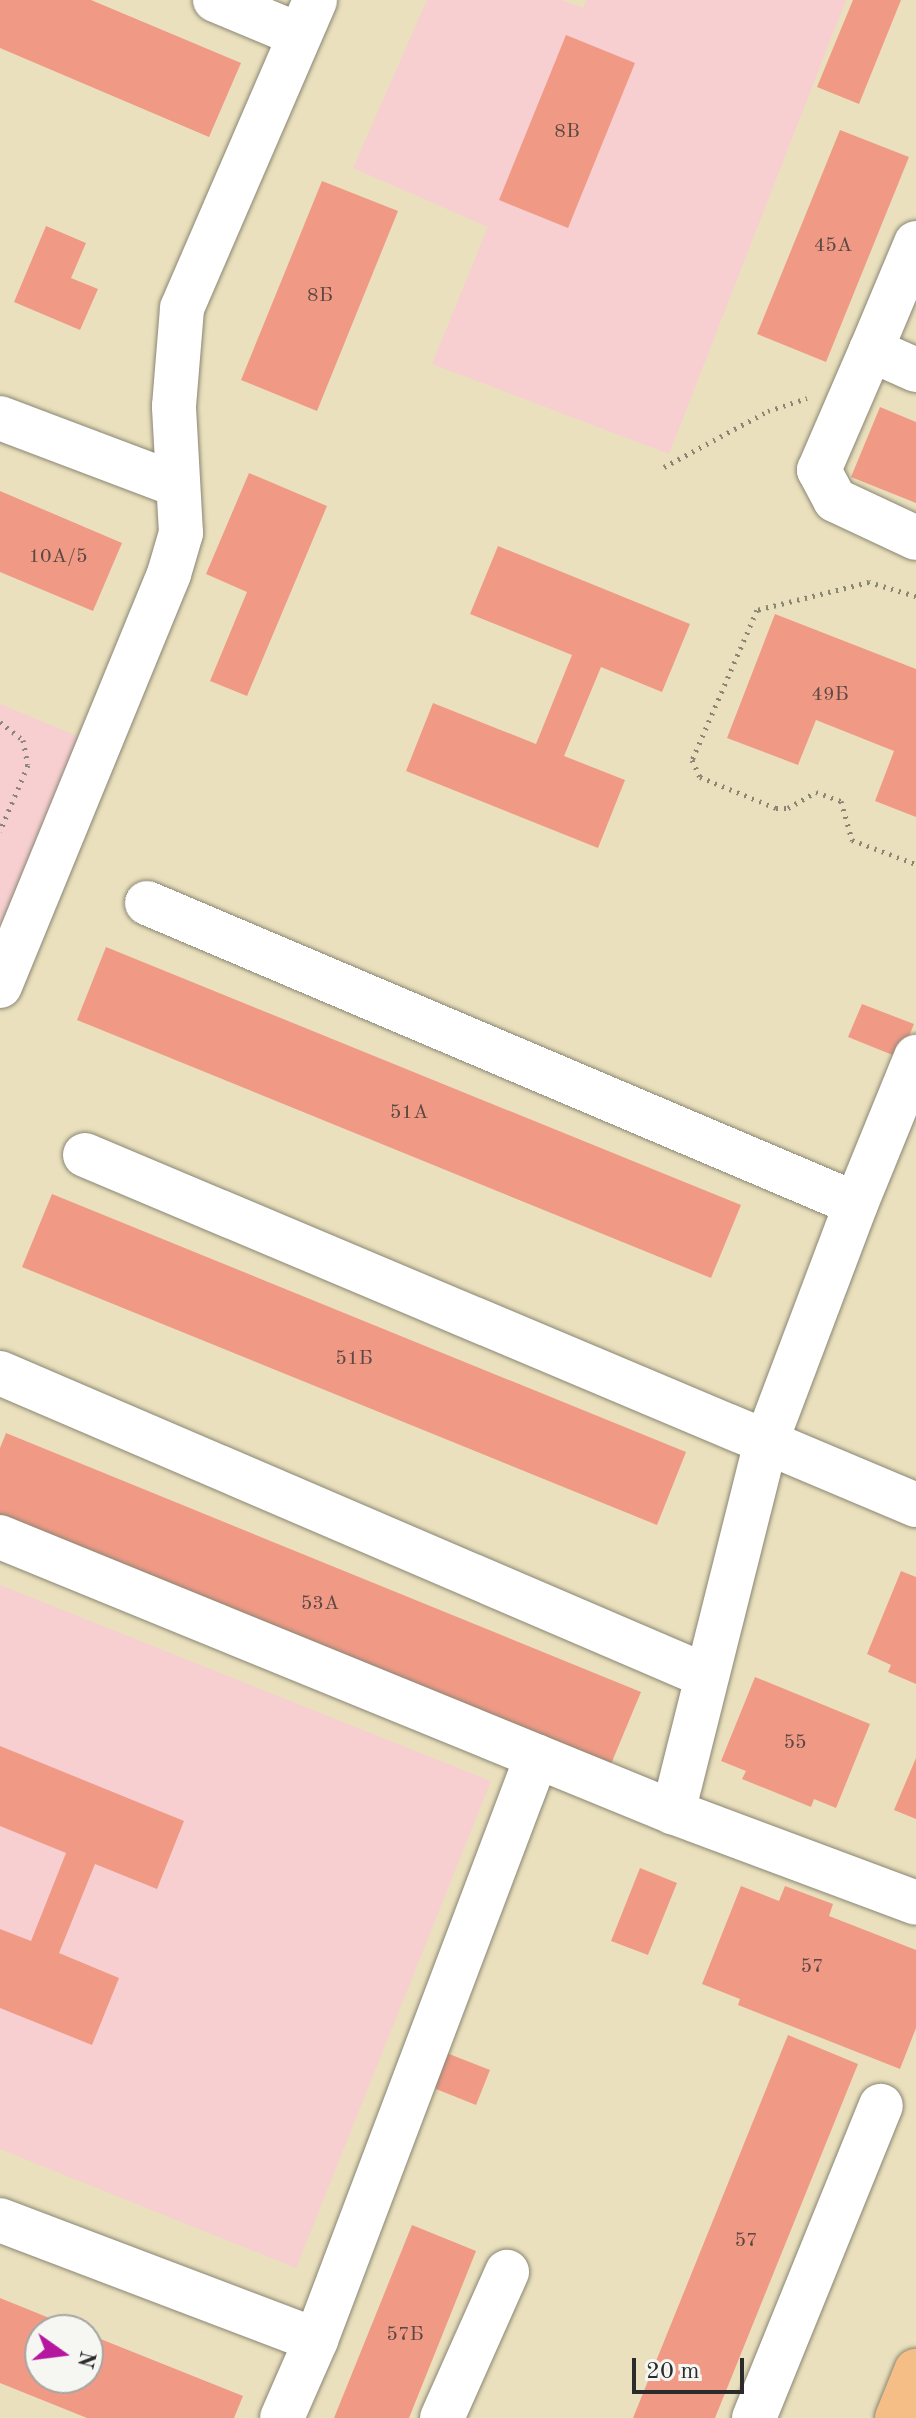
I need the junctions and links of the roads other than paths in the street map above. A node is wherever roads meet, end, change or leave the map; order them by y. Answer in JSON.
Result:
{"nodes":[{"id":1,"x":215,"y":0,"type":"edge"},
{"id":2,"x":307,"y":18,"type":"edge"},
{"id":3,"x":916,"y":243,"type":"edge"},
{"id":4,"x":864,"y":366,"type":"junction"},
{"id":5,"x":916,"y":370,"type":"edge"},
{"id":6,"x":0,"y":418,"type":"edge"},
{"id":7,"x":177,"y":485,"type":"junction"},
{"id":8,"x":916,"y":538,"type":"edge"},
{"id":9,"x":147,"y":903,"type":"dead end"},
{"id":10,"x":0,"y":986,"type":"edge"},
{"id":11,"x":916,"y":1057,"type":"edge"},
{"id":12,"x":85,"y":1155,"type":"dead end"},
{"id":13,"x":856,"y":1204,"type":"junction"},
{"id":14,"x":0,"y":1373,"type":"edge"},
{"id":15,"x":766,"y":1442,"type":"junction"},
{"id":16,"x":916,"y":1505,"type":"edge"},
{"id":17,"x":0,"y":1537,"type":"edge"},
{"id":18,"x":704,"y":1675,"type":"junction"},
{"id":19,"x":537,"y":1756,"type":"junction"},
{"id":20,"x":673,"y":1812,"type":"junction"},
{"id":21,"x":916,"y":1903,"type":"edge"},
{"id":22,"x":881,"y":2106,"type":"dead end"},
{"id":23,"x":0,"y":2220,"type":"edge"},
{"id":24,"x":507,"y":2272,"type":"dead end"},
{"id":25,"x":316,"y":2340,"type":"junction"},
{"id":26,"x":916,"y":2371,"type":"edge"},
{"id":27,"x":282,"y":2418,"type":"edge"},
{"id":28,"x":442,"y":2418,"type":"edge"},
{"id":29,"x":754,"y":2418,"type":"edge"},
{"id":30,"x":897,"y":2418,"type":"edge"}],
"edges":[{"from":1,"to":2,"type":"street"},
{"from":2,"to":7,"type":"street"},
{"from":3,"to":4,"type":"street"},
{"from":4,"to":5,"type":"street"},
{"from":4,"to":8,"type":"street"},
{"from":6,"to":7,"type":"street"},
{"from":7,"to":10,"type":"street"},
{"from":9,"to":13,"type":"street"},
{"from":11,"to":13,"type":"street"},
{"from":12,"to":15,"type":"street"},
{"from":13,"to":15,"type":"street"},
{"from":14,"to":18,"type":"street"},
{"from":15,"to":16,"type":"street"},
{"from":15,"to":18,"type":"street"},
{"from":17,"to":19,"type":"street"},
{"from":18,"to":20,"type":"street"},
{"from":19,"to":20,"type":"street"},
{"from":19,"to":25,"type":"street"},
{"from":20,"to":21,"type":"street"},
{"from":22,"to":29,"type":"street"},
{"from":23,"to":25,"type":"street"},
{"from":24,"to":28,"type":"street"},
{"from":25,"to":27,"type":"street"},
{"from":26,"to":30,"type":"main road"}]}
